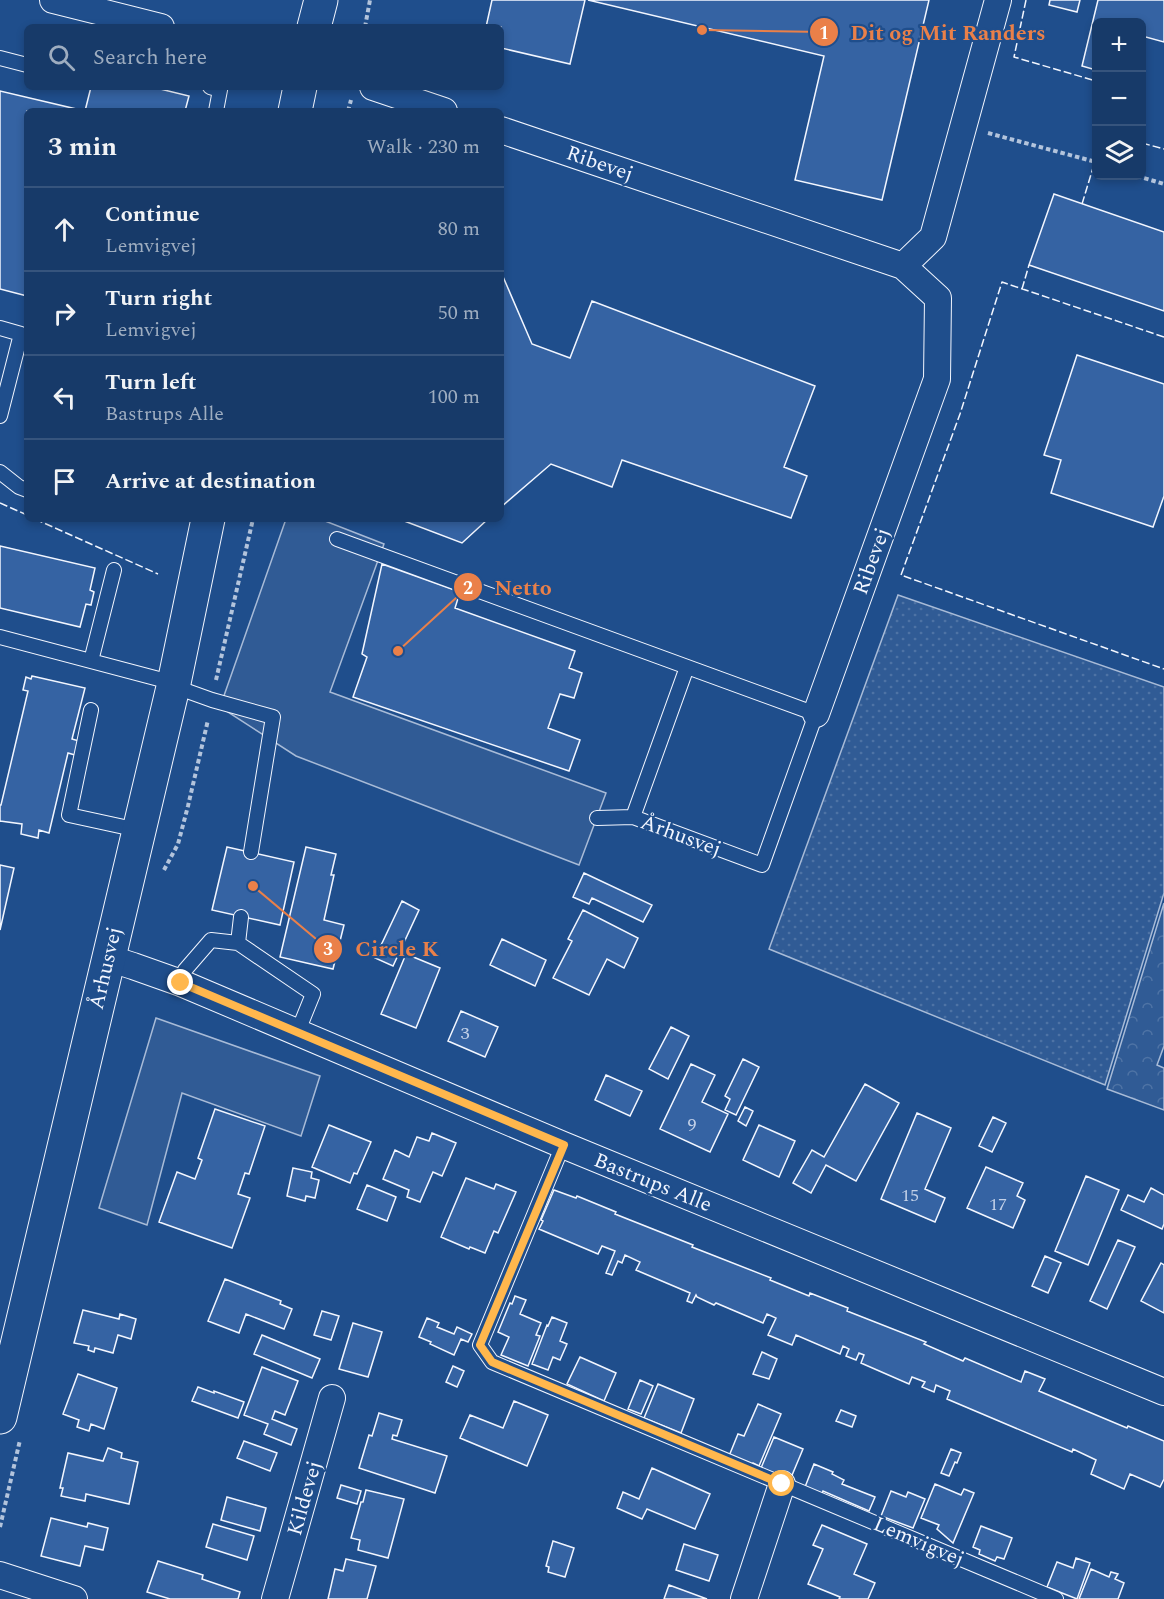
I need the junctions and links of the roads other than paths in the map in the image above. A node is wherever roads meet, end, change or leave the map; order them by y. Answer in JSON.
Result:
{"nodes":[{"id":1,"x":53,"y":0,"type":"edge"},
{"id":2,"x":321,"y":0,"type":"edge"},
{"id":3,"x":998,"y":0,"type":"edge"},
{"id":4,"x":105,"y":20,"type":"edge"},
{"id":5,"x":137,"y":24,"type":"edge"},
{"id":6,"x":315,"y":24,"type":"edge"},
{"id":7,"x":0,"y":58,"type":"edge"},
{"id":8,"x":24,"y":64,"type":"edge"},
{"id":9,"x":220,"y":90,"type":"edge"},
{"id":10,"x":299,"y":90,"type":"edge"},
{"id":11,"x":382,"y":90,"type":"edge"},
{"id":12,"x":217,"y":108,"type":"edge"},
{"id":13,"x":296,"y":108,"type":"edge"},
{"id":14,"x":435,"y":108,"type":"edge"},
{"id":15,"x":504,"y":131,"type":"edge"},
{"id":16,"x":903,"y":266,"type":"junction"},
{"id":17,"x":0,"y":328,"type":"edge"},
{"id":18,"x":0,"y":416,"type":"edge"},
{"id":19,"x":0,"y":472,"type":"edge"},
{"id":20,"x":24,"y":489,"type":"edge"},
{"id":21,"x":207,"y":522,"type":"edge"},
{"id":22,"x":337,"y":538,"type":"dead end"},
{"id":23,"x":114,"y":570,"type":"dead end"},
{"id":24,"x":0,"y":637,"type":"edge"},
{"id":25,"x":91,"y":661,"type":"junction"},
{"id":26,"x":687,"y":667,"type":"junction"},
{"id":27,"x":173,"y":685,"type":"junction"},
{"id":28,"x":91,"y":710,"type":"dead end"},
{"id":29,"x":816,"y":714,"type":"junction"},
{"id":30,"x":597,"y":818,"type":"dead end"},
{"id":31,"x":633,"y":818,"type":"junction"},
{"id":32,"x":138,"y":830,"type":"junction"},
{"id":33,"x":251,"y":852,"type":"dead end"},
{"id":34,"x":762,"y":865,"type":"joint"},
{"id":35,"x":241,"y":917,"type":"dead end"},
{"id":36,"x":238,"y":943,"type":"junction"},
{"id":37,"x":108,"y":958,"type":"junction"},
{"id":38,"x":181,"y":983,"type":"junction"},
{"id":39,"x":298,"y":1031,"type":"junction"},
{"id":40,"x":564,"y":1145,"type":"junction"},
{"id":41,"x":1164,"y":1392,"type":"edge"},
{"id":42,"x":332,"y":1398,"type":"dead end"},
{"id":43,"x":0,"y":1417,"type":"edge"},
{"id":44,"x":782,"y":1484,"type":"junction"},
{"id":45,"x":0,"y":1575,"type":"edge"},
{"id":46,"x":74,"y":1599,"type":"edge"},
{"id":47,"x":275,"y":1599,"type":"edge"},
{"id":48,"x":744,"y":1599,"type":"edge"},
{"id":49,"x":1056,"y":1599,"type":"edge"}],
"edges":[{"from":1,"to":4,"type":"street"},
{"from":2,"to":6,"type":"main road"},
{"from":3,"to":16,"type":"street"},
{"from":4,"to":5,"type":"street"},
{"from":7,"to":8,"type":"lane"},
{"from":9,"to":12,"type":"lane"},
{"from":10,"to":13,"type":"main road"},
{"from":11,"to":14,"type":"street"},
{"from":15,"to":16,"type":"street","name":"Ribevej"},
{"from":16,"to":29,"type":"street","name":"Ribevej"},
{"from":17,"to":18,"type":"lane"},
{"from":19,"to":20,"type":"lane"},
{"from":21,"to":27,"type":"main road","name":"Århusvej"},
{"from":22,"to":26,"type":"lane"},
{"from":23,"to":25,"type":"lane"},
{"from":24,"to":25,"type":"lane"},
{"from":25,"to":27,"type":"lane"},
{"from":26,"to":29,"type":"lane"},
{"from":26,"to":31,"type":"lane"},
{"from":27,"to":32,"type":"main road","name":"Århusvej"},
{"from":27,"to":33,"type":"lane"},
{"from":28,"to":32,"type":"lane"},
{"from":29,"to":34,"type":"lane","name":"Ribevej"},
{"from":30,"to":31,"type":"lane","name":"Århusvej"},
{"from":31,"to":34,"type":"lane","name":"Århusvej"},
{"from":32,"to":37,"type":"main road","name":"Århusvej"},
{"from":35,"to":36,"type":"lane"},
{"from":36,"to":38,"type":"lane"},
{"from":36,"to":39,"type":"lane"},
{"from":37,"to":38,"type":"street","name":"Bastrups Alle"},
{"from":37,"to":43,"type":"main road","name":"Århusvej"},
{"from":38,"to":39,"type":"street","name":"Bastrups Alle"},
{"from":39,"to":40,"type":"street","name":"Bastrups Alle"},
{"from":40,"to":41,"type":"street","name":"Bastrups Alle"},
{"from":40,"to":44,"type":"lane","name":"Lemvigvej"},
{"from":42,"to":47,"type":"street","name":"Kildevej"},
{"from":44,"to":48,"type":"street"},
{"from":44,"to":49,"type":"lane","name":"Lemvigvej"},
{"from":45,"to":46,"type":"street"}]}
